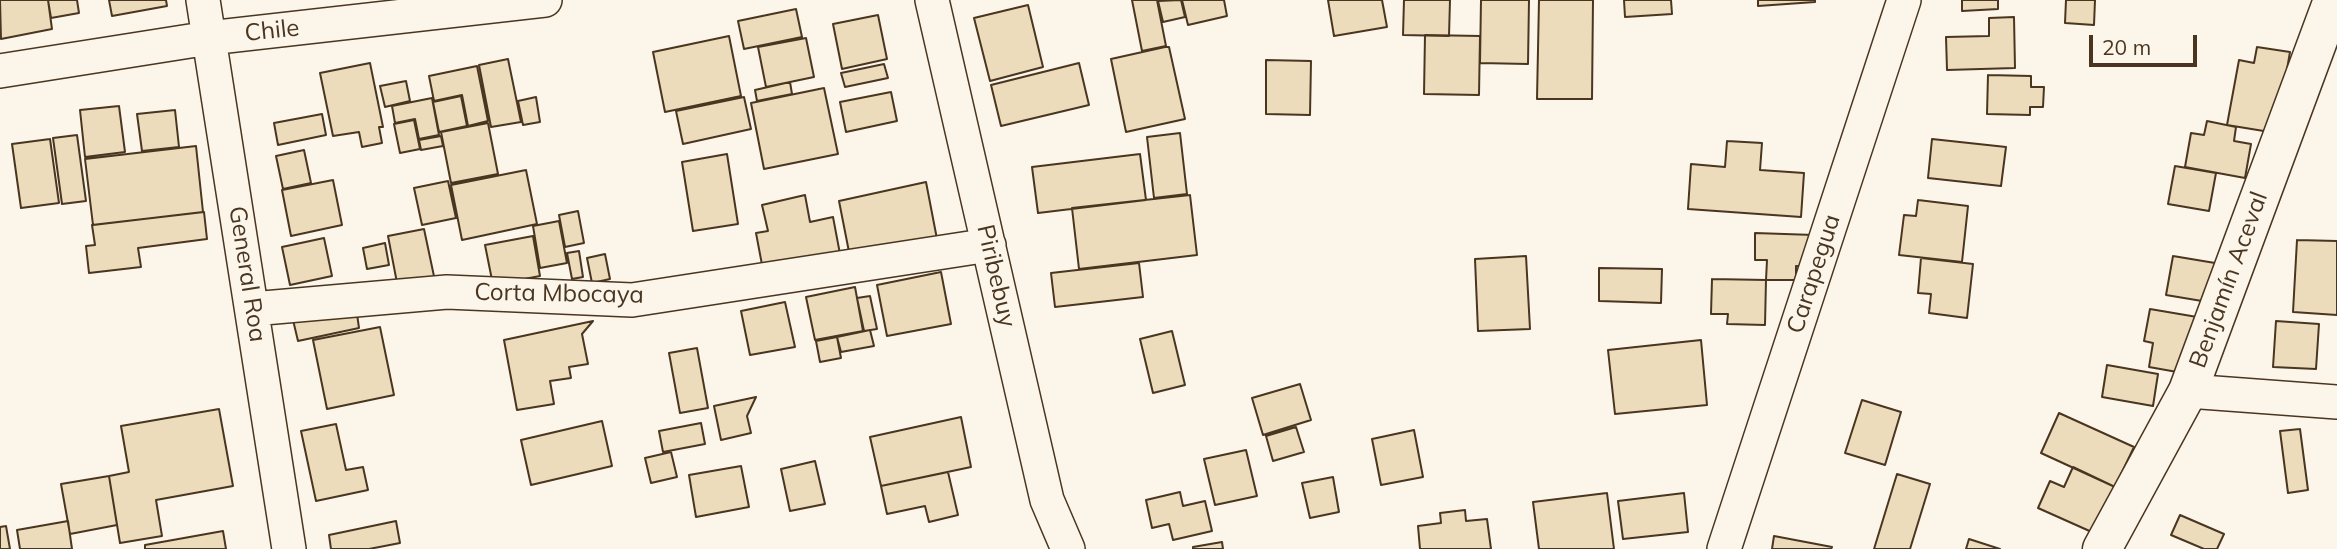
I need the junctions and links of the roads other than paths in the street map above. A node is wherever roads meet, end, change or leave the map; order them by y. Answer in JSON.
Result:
{"nodes":[{"id":1,"x":203,"y":0,"type":"edge"},
{"id":2,"x":545,"y":0,"type":"edge"},
{"id":3,"x":932,"y":0,"type":"edge"},
{"id":4,"x":1904,"y":0,"type":"edge"},
{"id":5,"x":2333,"y":0,"type":"edge"},
{"id":6,"x":209,"y":38,"type":"junction"},
{"id":7,"x":0,"y":71,"type":"edge"},
{"id":8,"x":989,"y":245,"type":"junction"},
{"id":9,"x":252,"y":309,"type":"junction"},
{"id":10,"x":2188,"y":391,"type":"junction"},
{"id":11,"x":2337,"y":402,"type":"edge"},
{"id":12,"x":289,"y":549,"type":"edge"},
{"id":13,"x":1068,"y":549,"type":"edge"},
{"id":14,"x":1724,"y":549,"type":"edge"},
{"id":15,"x":2102,"y":549,"type":"edge"}],
"edges":[{"from":1,"to":6,"type":"street","name":"General Roa"},
{"from":2,"to":6,"type":"street","name":"Chile"},
{"from":3,"to":8,"type":"street","name":"Piribebuy"},
{"from":4,"to":14,"type":"street","name":"Carapegua"},
{"from":5,"to":10,"type":"street","name":"Benjamín Aceval"},
{"from":6,"to":7,"type":"street","name":"Chile"},
{"from":6,"to":9,"type":"street","name":"General Roa"},
{"from":8,"to":9,"type":"street","name":"Corta Mbocaya"},
{"from":8,"to":13,"type":"street","name":"Piribebuy"},
{"from":9,"to":12,"type":"street","name":"General Roa"},
{"from":10,"to":11,"type":"street"},
{"from":10,"to":15,"type":"street","name":"Benjamín Aceval"}]}
